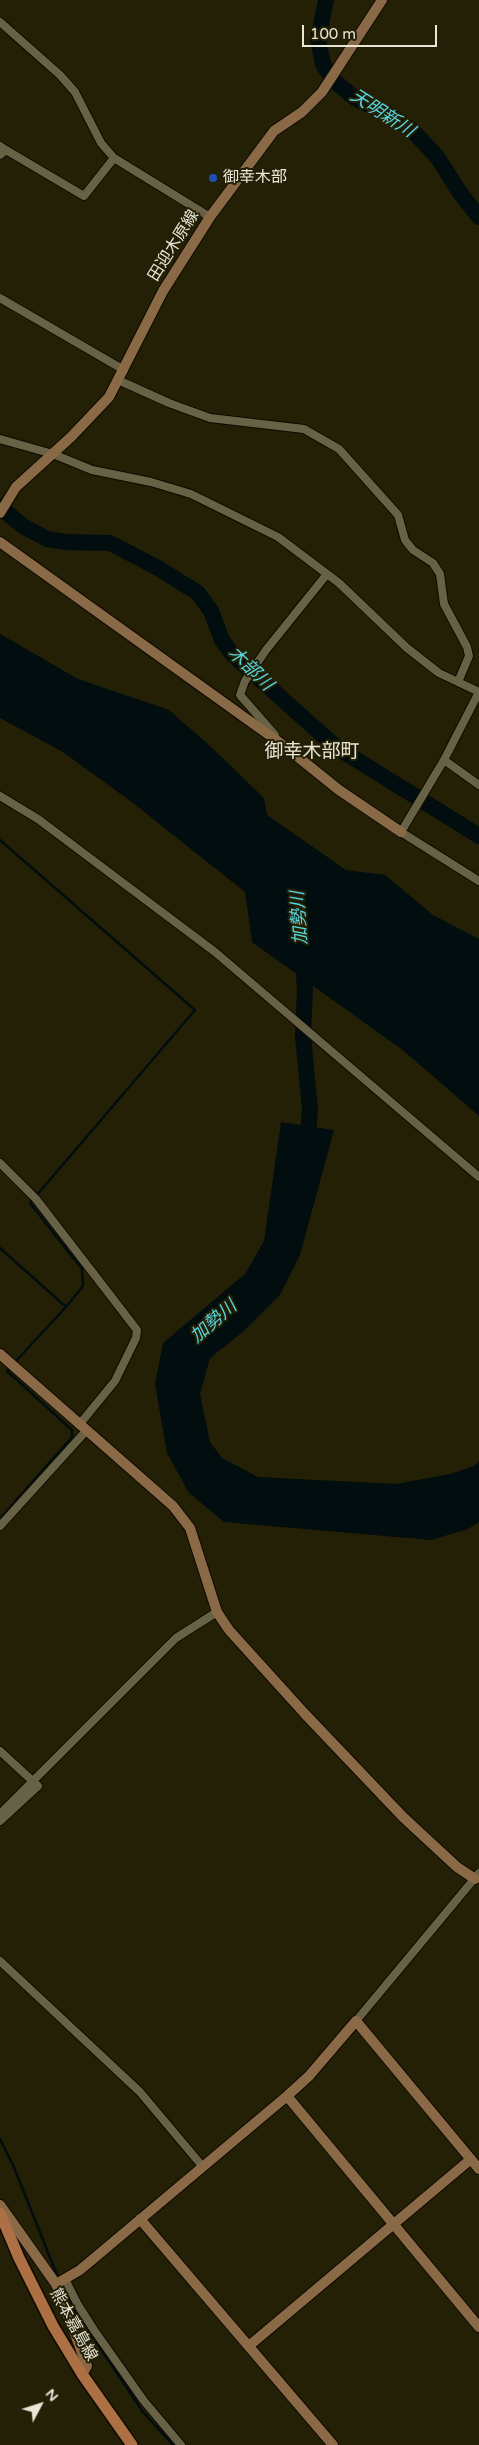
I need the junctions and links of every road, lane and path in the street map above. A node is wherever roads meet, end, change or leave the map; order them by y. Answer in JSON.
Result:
{"nodes":[{"id":1,"x":382,"y":0,"type":"edge"},
{"id":2,"x":0,"y":22,"type":"edge"},
{"id":3,"x":2,"y":150,"type":"edge"},
{"id":4,"x":114,"y":158,"type":"junction"},
{"id":5,"x":210,"y":217,"type":"junction"},
{"id":6,"x":0,"y":298,"type":"edge"},
{"id":7,"x":124,"y":370,"type":"junction"},
{"id":8,"x":118,"y":380,"type":"junction"},
{"id":9,"x":0,"y":439,"type":"edge"},
{"id":10,"x":53,"y":454,"type":"junction"},
{"id":11,"x":0,"y":513,"type":"edge"},
{"id":12,"x":0,"y":542,"type":"edge"},
{"id":13,"x":327,"y":574,"type":"junction"},
{"id":14,"x":458,"y":682,"type":"junction"},
{"id":15,"x":479,"y":692,"type":"edge"},
{"id":16,"x":283,"y":745,"type":"junction"},
{"id":17,"x":444,"y":760,"type":"junction"},
{"id":18,"x":479,"y":784,"type":"edge"},
{"id":19,"x":0,"y":796,"type":"edge"},
{"id":20,"x":401,"y":832,"type":"junction"},
{"id":21,"x":479,"y":881,"type":"edge"},
{"id":22,"x":0,"y":1163,"type":"edge"},
{"id":23,"x":479,"y":1177,"type":"edge"},
{"id":24,"x":0,"y":1354,"type":"edge"},
{"id":25,"x":82,"y":1428,"type":"junction"},
{"id":26,"x":0,"y":1526,"type":"edge"},
{"id":27,"x":217,"y":1612,"type":"junction"},
{"id":28,"x":0,"y":1751,"type":"edge"},
{"id":29,"x":33,"y":1781,"type":"junction"},
{"id":30,"x":0,"y":1814,"type":"edge"},
{"id":31,"x":0,"y":1821,"type":"edge"},
{"id":32,"x":478,"y":1878,"type":"edge"},
{"id":33,"x":0,"y":1961,"type":"edge"},
{"id":34,"x":356,"y":2021,"type":"junction"},
{"id":35,"x":288,"y":2096,"type":"junction"},
{"id":36,"x":471,"y":2160,"type":"junction"},
{"id":37,"x":203,"y":2167,"type":"junction"},
{"id":38,"x":479,"y":2169,"type":"edge"},
{"id":39,"x":0,"y":2205,"type":"edge"},
{"id":40,"x":0,"y":2213,"type":"edge"},
{"id":41,"x":140,"y":2219,"type":"junction"},
{"id":42,"x":392,"y":2225,"type":"junction"},
{"id":43,"x":60,"y":2281,"type":"junction"},
{"id":44,"x":479,"y":2327,"type":"edge"},
{"id":45,"x":250,"y":2345,"type":"junction"},
{"id":46,"x":82,"y":2374,"type":"junction"},
{"id":47,"x":132,"y":2445,"type":"edge"},
{"id":48,"x":181,"y":2445,"type":"edge"},
{"id":49,"x":333,"y":2445,"type":"edge"}],
"edges":[{"from":1,"to":5,"type":"street","name":"田迎木原線"},
{"from":2,"to":4,"type":"street"},
{"from":3,"to":4,"type":"street"},
{"from":4,"to":5,"type":"street"},
{"from":5,"to":7,"type":"street","name":"田迎木原線"},
{"from":6,"to":7,"type":"street"},
{"from":7,"to":8,"type":"street","name":"田迎木原線"},
{"from":8,"to":10,"type":"street","name":"田迎木原線"},
{"from":8,"to":14,"type":"street"},
{"from":9,"to":10,"type":"street"},
{"from":10,"to":11,"type":"street","name":"田迎木原線"},
{"from":10,"to":13,"type":"street"},
{"from":12,"to":16,"type":"street"},
{"from":13,"to":14,"type":"street"},
{"from":13,"to":16,"type":"street"},
{"from":14,"to":15,"type":"street"},
{"from":15,"to":17,"type":"street"},
{"from":16,"to":20,"type":"street"},
{"from":17,"to":18,"type":"street"},
{"from":17,"to":20,"type":"street"},
{"from":19,"to":23,"type":"street"},
{"from":20,"to":21,"type":"street"},
{"from":22,"to":25,"type":"street"},
{"from":24,"to":25,"type":"street"},
{"from":25,"to":26,"type":"street"},
{"from":25,"to":27,"type":"street"},
{"from":27,"to":29,"type":"street"},
{"from":27,"to":32,"type":"street"},
{"from":28,"to":29,"type":"street"},
{"from":29,"to":30,"type":"street"},
{"from":29,"to":31,"type":"street"},
{"from":32,"to":34,"type":"street"},
{"from":33,"to":37,"type":"street"},
{"from":34,"to":35,"type":"street"},
{"from":34,"to":36,"type":"street"},
{"from":35,"to":37,"type":"street"},
{"from":35,"to":42,"type":"street"},
{"from":36,"to":38,"type":"street"},
{"from":36,"to":42,"type":"street"},
{"from":37,"to":41,"type":"street"},
{"from":39,"to":43,"type":"street"},
{"from":40,"to":46,"type":"main road","name":"熊本嘉島線"},
{"from":41,"to":43,"type":"street"},
{"from":41,"to":45,"type":"street"},
{"from":42,"to":44,"type":"street"},
{"from":42,"to":45,"type":"street"},
{"from":43,"to":46,"type":"street"},
{"from":43,"to":48,"type":"street"},
{"from":45,"to":49,"type":"street"},
{"from":46,"to":47,"type":"main road","name":"熊本嘉島線"}]}
